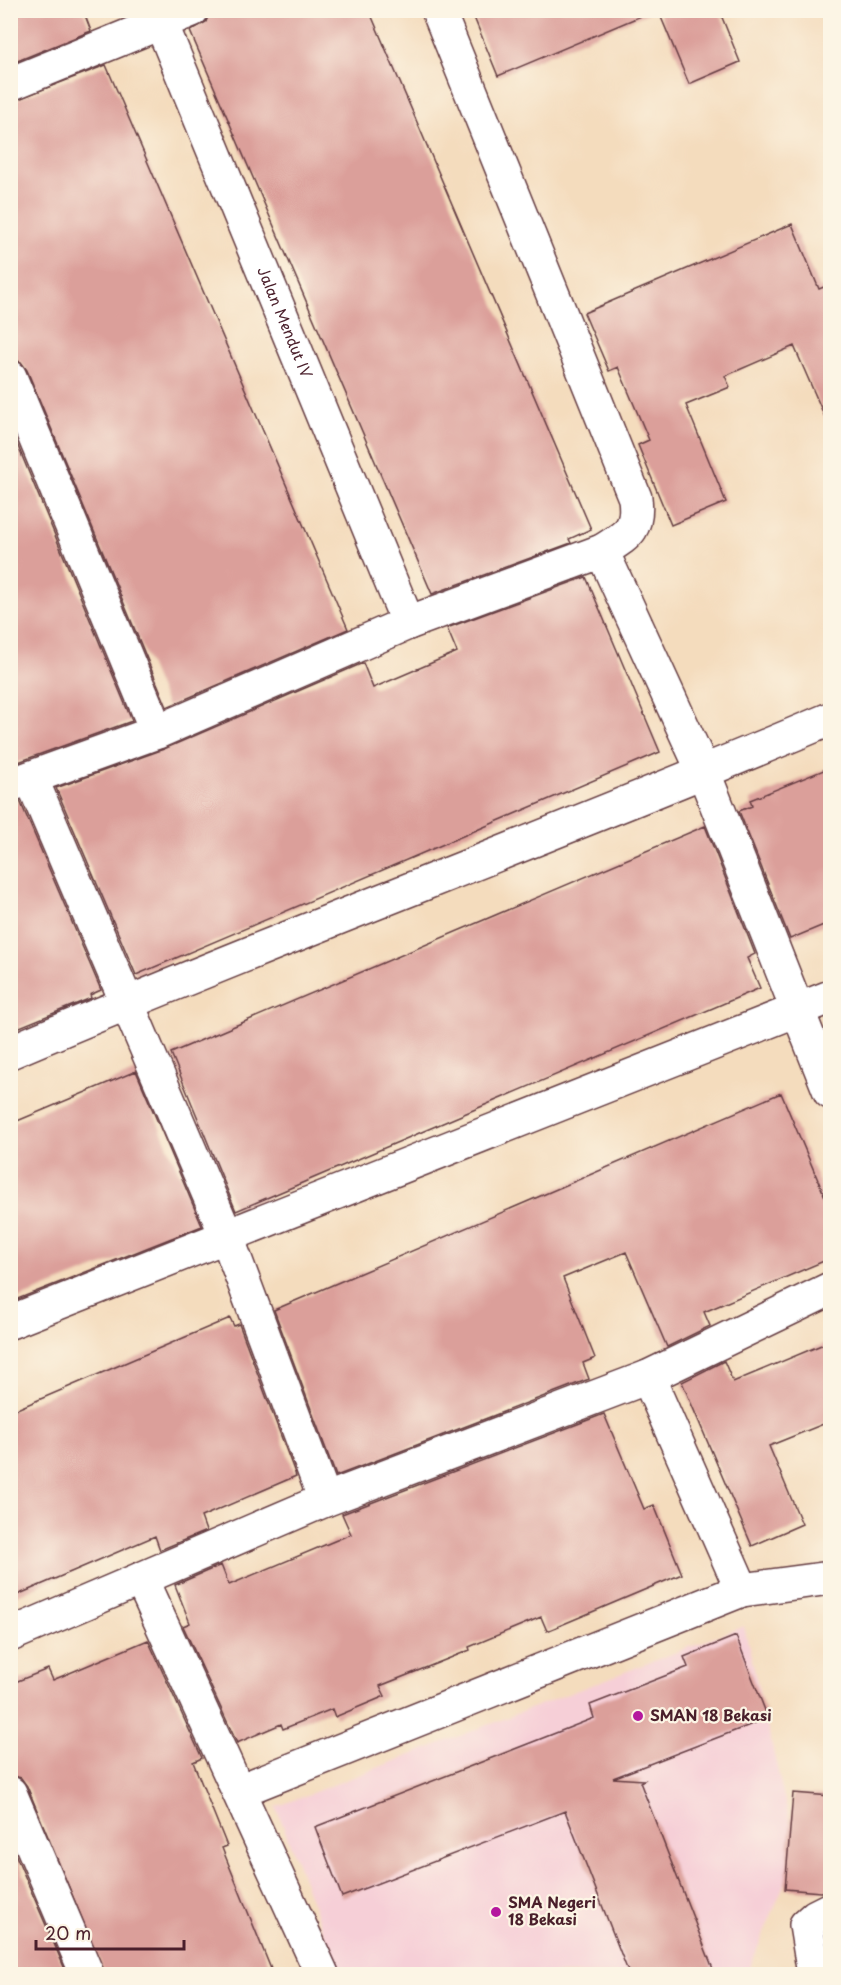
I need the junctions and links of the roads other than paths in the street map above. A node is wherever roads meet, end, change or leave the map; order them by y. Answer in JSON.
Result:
{"nodes":[{"id":1,"x":192,"y":10,"type":"edge"},
{"id":2,"x":438,"y":10,"type":"edge"},
{"id":3,"x":161,"y":23,"type":"junction"},
{"id":4,"x":10,"y":84,"type":"edge"},
{"id":5,"x":10,"y":377,"type":"edge"},
{"id":6,"x":602,"y":551,"type":"junction"},
{"id":7,"x":408,"y":623,"type":"junction"},
{"id":8,"x":831,"y":719,"type":"edge"},
{"id":9,"x":158,"y":732,"type":"junction"},
{"id":10,"x":704,"y":773,"type":"junction"},
{"id":11,"x":21,"y":781,"type":"edge"},
{"id":12,"x":831,"y":998,"type":"edge"},
{"id":13,"x":125,"y":1003,"type":"junction"},
{"id":14,"x":797,"y":1011,"type":"junction"},
{"id":15,"x":10,"y":1052,"type":"edge"},
{"id":16,"x":831,"y":1092,"type":"edge"},
{"id":17,"x":227,"y":1237,"type":"junction"},
{"id":18,"x":831,"y":1289,"type":"edge"},
{"id":19,"x":10,"y":1322,"type":"edge"},
{"id":20,"x":648,"y":1377,"type":"junction"},
{"id":21,"x":325,"y":1500,"type":"junction"},
{"id":22,"x":831,"y":1578,"type":"edge"},
{"id":23,"x":141,"y":1579,"type":"junction"},
{"id":24,"x":742,"y":1590,"type":"junction"},
{"id":25,"x":10,"y":1635,"type":"edge"},
{"id":26,"x":239,"y":1791,"type":"junction"},
{"id":27,"x":10,"y":1792,"type":"edge"},
{"id":28,"x":831,"y":1910,"type":"edge"},
{"id":29,"x":87,"y":1974,"type":"edge"},
{"id":30,"x":322,"y":1974,"type":"edge"},
{"id":31,"x":814,"y":1974,"type":"edge"}],
"edges":[{"from":1,"to":3,"type":"street"},
{"from":2,"to":6,"type":"street"},
{"from":3,"to":4,"type":"street"},
{"from":3,"to":7,"type":"street","name":"Jalan Mendut IV"},
{"from":5,"to":9,"type":"street"},
{"from":6,"to":7,"type":"street"},
{"from":6,"to":10,"type":"street"},
{"from":7,"to":9,"type":"street"},
{"from":8,"to":10,"type":"street"},
{"from":9,"to":11,"type":"street"},
{"from":10,"to":13,"type":"street"},
{"from":10,"to":14,"type":"street"},
{"from":11,"to":13,"type":"street"},
{"from":12,"to":14,"type":"street"},
{"from":13,"to":15,"type":"street"},
{"from":13,"to":17,"type":"street"},
{"from":14,"to":16,"type":"street"},
{"from":14,"to":17,"type":"street"},
{"from":17,"to":19,"type":"street"},
{"from":17,"to":21,"type":"street"},
{"from":18,"to":20,"type":"street"},
{"from":20,"to":21,"type":"street"},
{"from":20,"to":24,"type":"street"},
{"from":21,"to":23,"type":"street"},
{"from":22,"to":24,"type":"street"},
{"from":23,"to":25,"type":"street"},
{"from":23,"to":26,"type":"street"},
{"from":24,"to":26,"type":"street"},
{"from":26,"to":30,"type":"street"},
{"from":27,"to":29,"type":"street"},
{"from":28,"to":31,"type":"street"}]}
